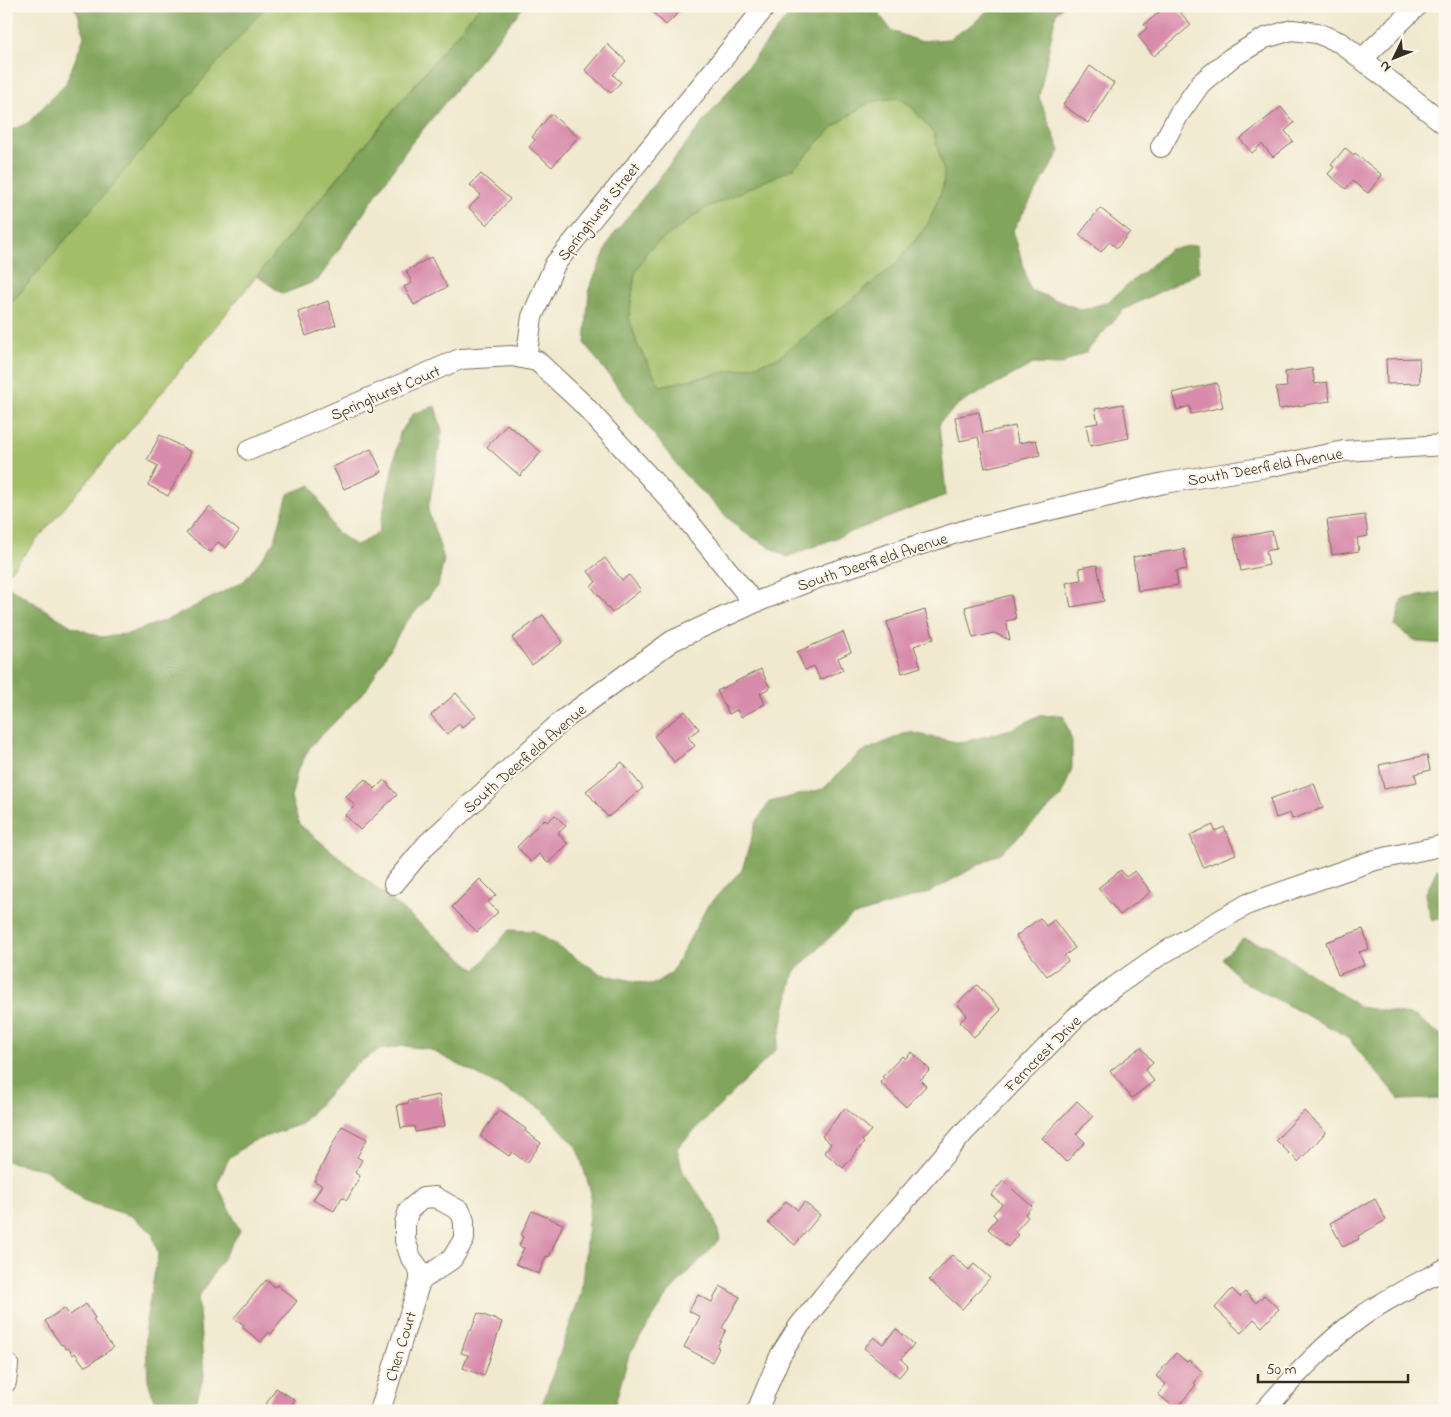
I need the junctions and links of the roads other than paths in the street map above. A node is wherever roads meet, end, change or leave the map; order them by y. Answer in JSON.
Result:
{"nodes":[{"id":1,"x":766,"y":6,"type":"edge"},
{"id":2,"x":1417,"y":6,"type":"edge"},
{"id":3,"x":1362,"y":58,"type":"junction"},
{"id":4,"x":1445,"y":124,"type":"edge"},
{"id":5,"x":1161,"y":148,"type":"dead end"},
{"id":6,"x":526,"y":359,"type":"junction"},
{"id":7,"x":1445,"y":445,"type":"edge"},
{"id":8,"x":249,"y":450,"type":"dead end"},
{"id":9,"x":754,"y":603,"type":"junction"},
{"id":10,"x":1445,"y":846,"type":"edge"},
{"id":11,"x":394,"y":884,"type":"dead end"},
{"id":12,"x":1445,"y":1268,"type":"edge"},
{"id":13,"x":420,"y":1282,"type":"dead end"},
{"id":14,"x":6,"y":1364,"type":"edge"},
{"id":15,"x":6,"y":1382,"type":"edge"},
{"id":16,"x":380,"y":1411,"type":"edge"},
{"id":17,"x":758,"y":1411,"type":"edge"},
{"id":18,"x":1264,"y":1411,"type":"edge"}],
"edges":[{"from":1,"to":6,"type":"street","name":"Springhurst Street"},
{"from":2,"to":3,"type":"street"},
{"from":3,"to":4,"type":"street"},
{"from":3,"to":5,"type":"street"},
{"from":6,"to":8,"type":"street","name":"Springhurst Court"},
{"from":6,"to":9,"type":"street"},
{"from":7,"to":9,"type":"street","name":"South Deerfield Avenue"},
{"from":9,"to":11,"type":"street","name":"South Deerfield Avenue"},
{"from":10,"to":17,"type":"street","name":"Ferncrest Drive"},
{"from":12,"to":18,"type":"street"},
{"from":13,"to":16,"type":"street","name":"Chen Court"},
{"from":14,"to":15,"type":"street"}]}
